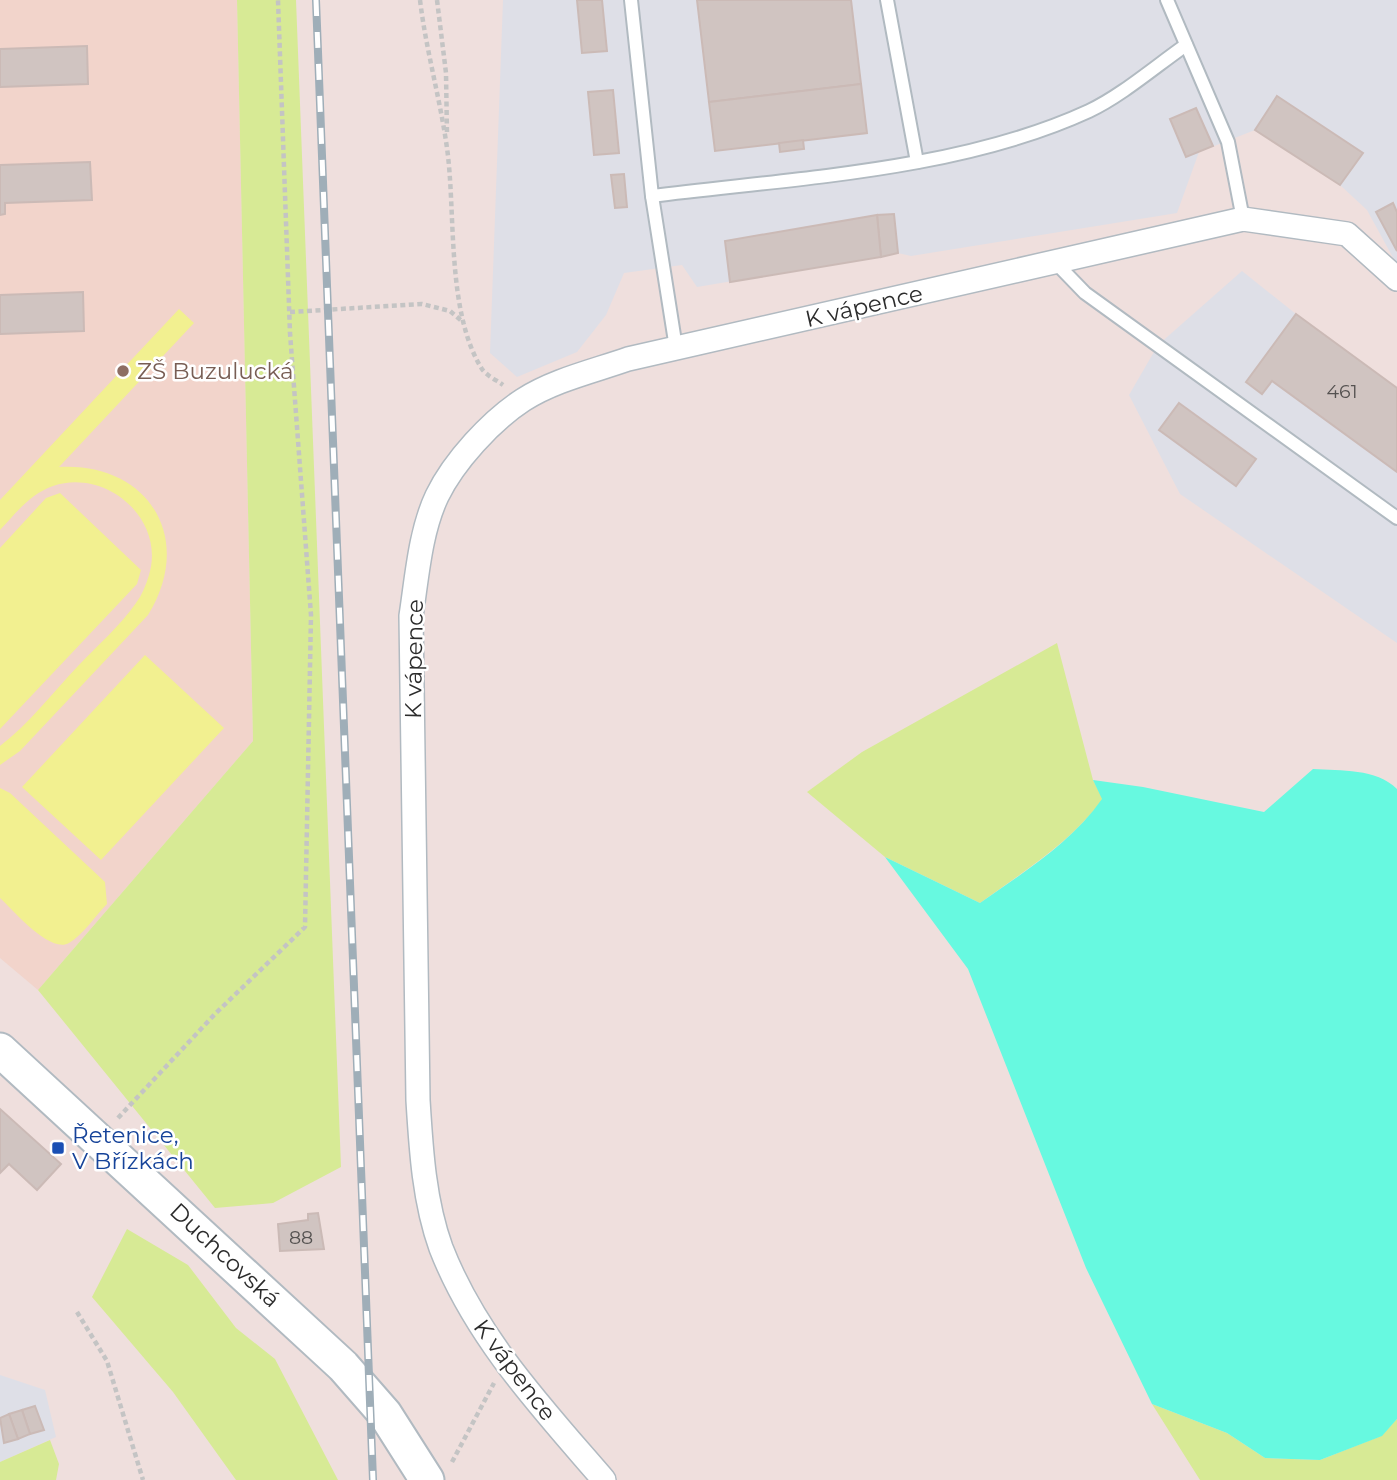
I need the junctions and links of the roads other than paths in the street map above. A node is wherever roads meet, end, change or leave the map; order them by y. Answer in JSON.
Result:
{"nodes":[{"id":1,"x":631,"y":0,"type":"edge"},
{"id":2,"x":887,"y":0,"type":"edge"},
{"id":3,"x":1167,"y":0,"type":"edge"},
{"id":4,"x":1186,"y":45,"type":"junction"},
{"id":5,"x":917,"y":162,"type":"junction"},
{"id":6,"x":652,"y":196,"type":"junction"},
{"id":7,"x":1243,"y":219,"type":"junction"},
{"id":8,"x":1056,"y":263,"type":"junction"},
{"id":9,"x":1397,"y":279,"type":"edge"},
{"id":10,"x":676,"y":348,"type":"junction"},
{"id":11,"x":1397,"y":518,"type":"edge"},
{"id":12,"x":0,"y":1050,"type":"edge"},
{"id":13,"x":437,"y":1475,"type":"edge"},
{"id":14,"x":604,"y":1480,"type":"edge"}],
"edges":[{"from":1,"to":6,"type":"lane"},
{"from":2,"to":5,"type":"lane"},
{"from":3,"to":4,"type":"lane"},
{"from":4,"to":5,"type":"lane"},
{"from":4,"to":7,"type":"lane"},
{"from":5,"to":6,"type":"lane"},
{"from":6,"to":10,"type":"lane"},
{"from":7,"to":8,"type":"street","name":"K vápence"},
{"from":7,"to":9,"type":"street","name":"K vápence"},
{"from":8,"to":10,"type":"street","name":"K vápence"},
{"from":8,"to":11,"type":"lane"},
{"from":10,"to":14,"type":"street","name":"K vápence"},
{"from":12,"to":13,"type":"main road","name":"Duchcovská"}]}
